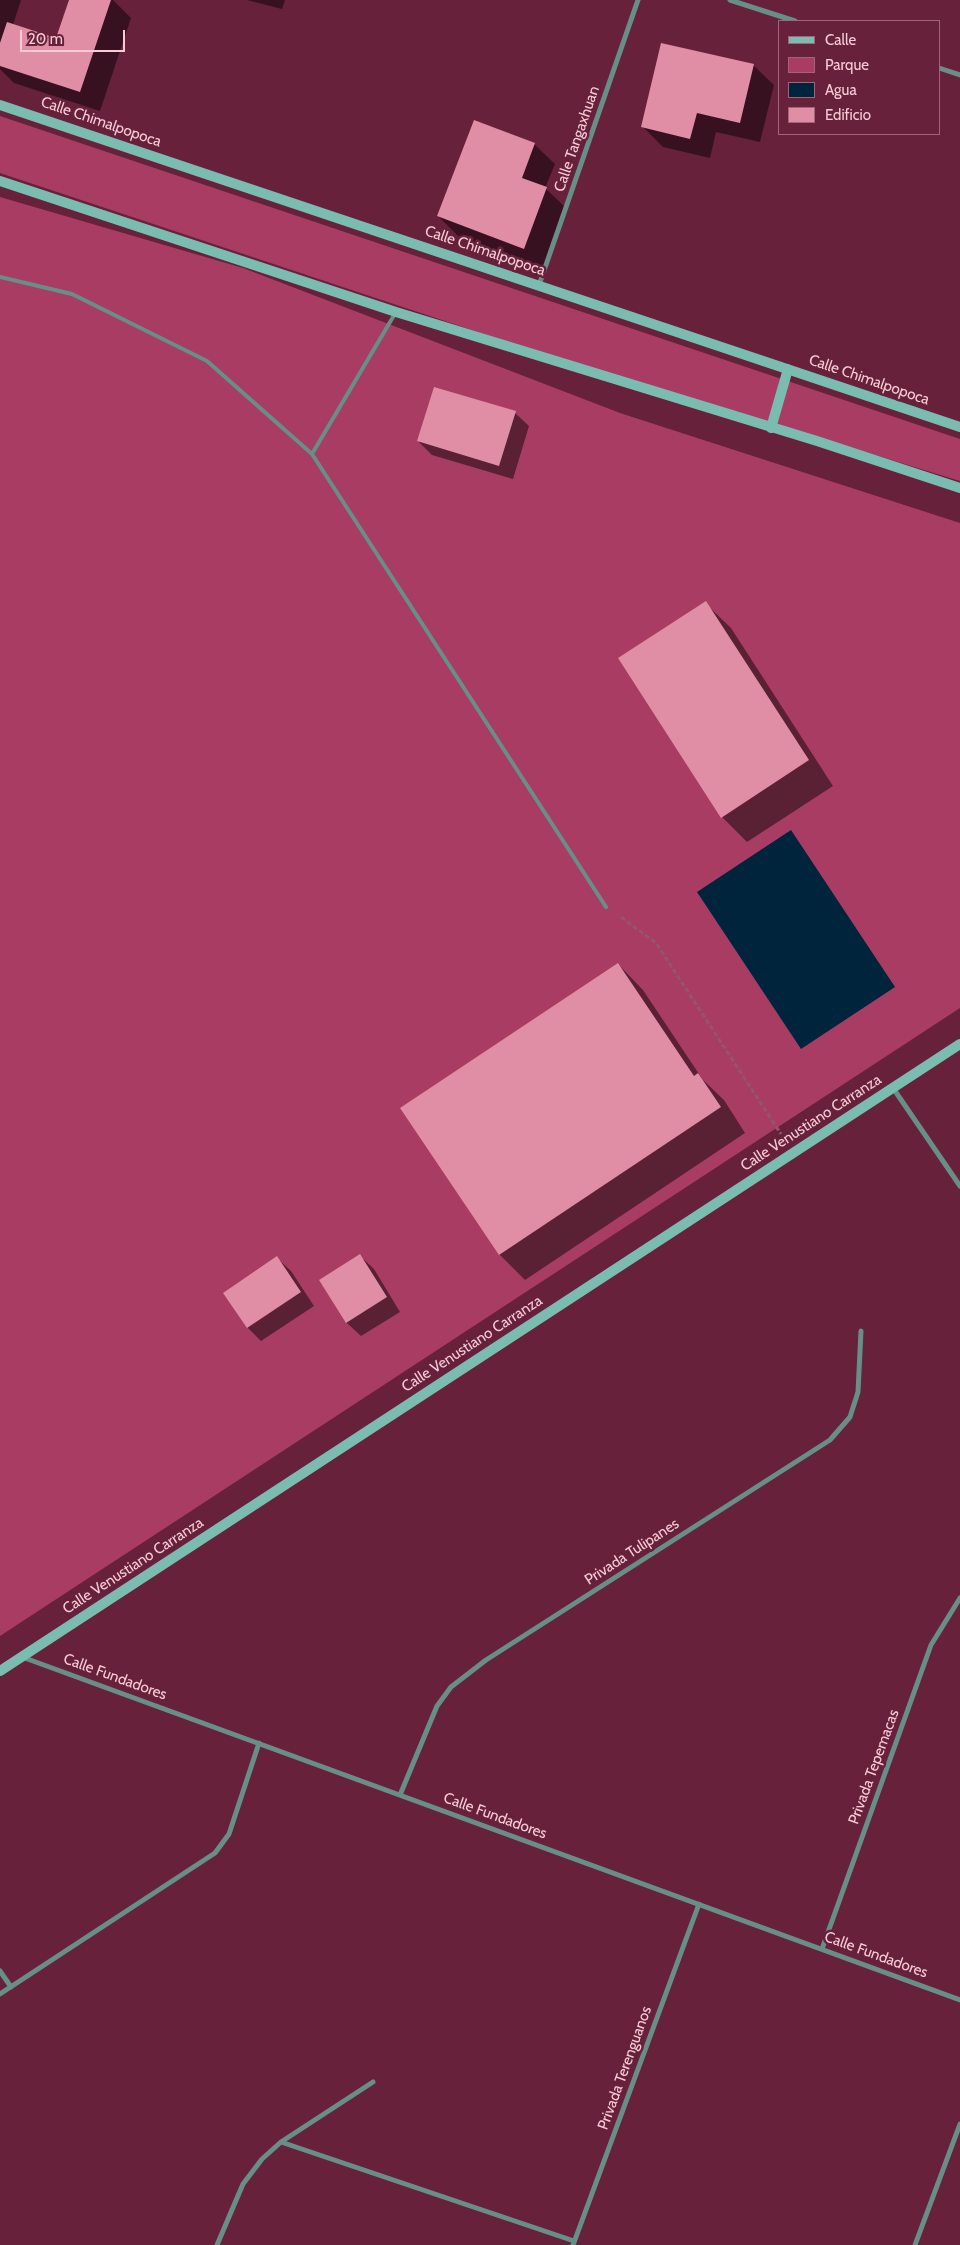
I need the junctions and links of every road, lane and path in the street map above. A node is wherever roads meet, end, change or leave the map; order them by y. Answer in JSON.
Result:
{"nodes":[{"id":1,"x":638,"y":0,"type":"edge"},
{"id":2,"x":730,"y":0,"type":"edge"},
{"id":3,"x":792,"y":20,"type":"edge"},
{"id":4,"x":940,"y":68,"type":"edge"},
{"id":5,"x":960,"y":74,"type":"edge"},
{"id":6,"x":0,"y":104,"type":"edge"},
{"id":7,"x":0,"y":181,"type":"edge"},
{"id":8,"x":0,"y":277,"type":"edge"},
{"id":9,"x":540,"y":285,"type":"junction"},
{"id":10,"x":396,"y":312,"type":"junction"},
{"id":11,"x":788,"y":369,"type":"junction"},
{"id":12,"x":960,"y":426,"type":"edge"},
{"id":13,"x":771,"y":428,"type":"junction"},
{"id":14,"x":312,"y":454,"type":"junction"},
{"id":15,"x":960,"y":488,"type":"edge"},
{"id":16,"x":606,"y":907,"type":"joint"},
{"id":17,"x":960,"y":1044,"type":"edge"},
{"id":18,"x":893,"y":1087,"type":"junction"},
{"id":19,"x":793,"y":1152,"type":"junction"},
{"id":20,"x":960,"y":1186,"type":"edge"},
{"id":21,"x":862,"y":1331,"type":"dead end"},
{"id":22,"x":960,"y":1598,"type":"edge"},
{"id":23,"x":22,"y":1657,"type":"junction"},
{"id":24,"x":0,"y":1671,"type":"edge"},
{"id":25,"x":258,"y":1743,"type":"junction"},
{"id":26,"x":400,"y":1795,"type":"junction"},
{"id":27,"x":699,"y":1904,"type":"junction"},
{"id":28,"x":822,"y":1949,"type":"junction"},
{"id":29,"x":0,"y":1971,"type":"edge"},
{"id":30,"x":11,"y":1987,"type":"junction"},
{"id":31,"x":0,"y":1994,"type":"edge"},
{"id":32,"x":960,"y":2000,"type":"edge"},
{"id":33,"x":373,"y":2082,"type":"dead end"},
{"id":34,"x":960,"y":2124,"type":"edge"},
{"id":35,"x":281,"y":2142,"type":"junction"},
{"id":36,"x":574,"y":2243,"type":"edge"},
{"id":37,"x":217,"y":2245,"type":"edge"},
{"id":38,"x":915,"y":2245,"type":"edge"}],
"edges":[{"from":1,"to":9,"type":"street","name":"Calle Tangaxhuan"},
{"from":2,"to":3,"type":"street"},
{"from":4,"to":5,"type":"street"},
{"from":6,"to":9,"type":"main road","name":"Calle Chimalpopoca"},
{"from":7,"to":10,"type":"main road"},
{"from":8,"to":14,"type":"lane"},
{"from":9,"to":11,"type":"main road","name":"Calle Chimalpopoca"},
{"from":10,"to":13,"type":"main road"},
{"from":10,"to":14,"type":"lane"},
{"from":11,"to":12,"type":"main road","name":"Calle Chimalpopoca"},
{"from":11,"to":13,"type":"main road"},
{"from":13,"to":15,"type":"main road"},
{"from":14,"to":16,"type":"lane"},
{"from":16,"to":19,"type":"path"},
{"from":17,"to":18,"type":"main road","name":"Calle Venustiano Carranza"},
{"from":18,"to":19,"type":"main road","name":"Calle Venustiano Carranza"},
{"from":18,"to":20,"type":"street"},
{"from":19,"to":23,"type":"main road","name":"Calle Venustiano Carranza"},
{"from":21,"to":26,"type":"street","name":"Privada Tulipanes"},
{"from":22,"to":28,"type":"street","name":"Privada Tepemacas"},
{"from":23,"to":24,"type":"main road","name":"Calle Venustiano Carranza"},
{"from":23,"to":25,"type":"street","name":"Calle Fundadores"},
{"from":25,"to":26,"type":"street","name":"Calle Fundadores"},
{"from":25,"to":30,"type":"street"},
{"from":26,"to":27,"type":"street","name":"Calle Fundadores"},
{"from":27,"to":28,"type":"street","name":"Calle Fundadores"},
{"from":27,"to":36,"type":"street","name":"Privada Terenguanos"},
{"from":28,"to":32,"type":"street","name":"Calle Fundadores"},
{"from":29,"to":30,"type":"street"},
{"from":30,"to":31,"type":"street"},
{"from":33,"to":35,"type":"street"},
{"from":34,"to":38,"type":"street"},
{"from":35,"to":36,"type":"street","name":"Privada Terenguanos"},
{"from":35,"to":37,"type":"street"}]}
